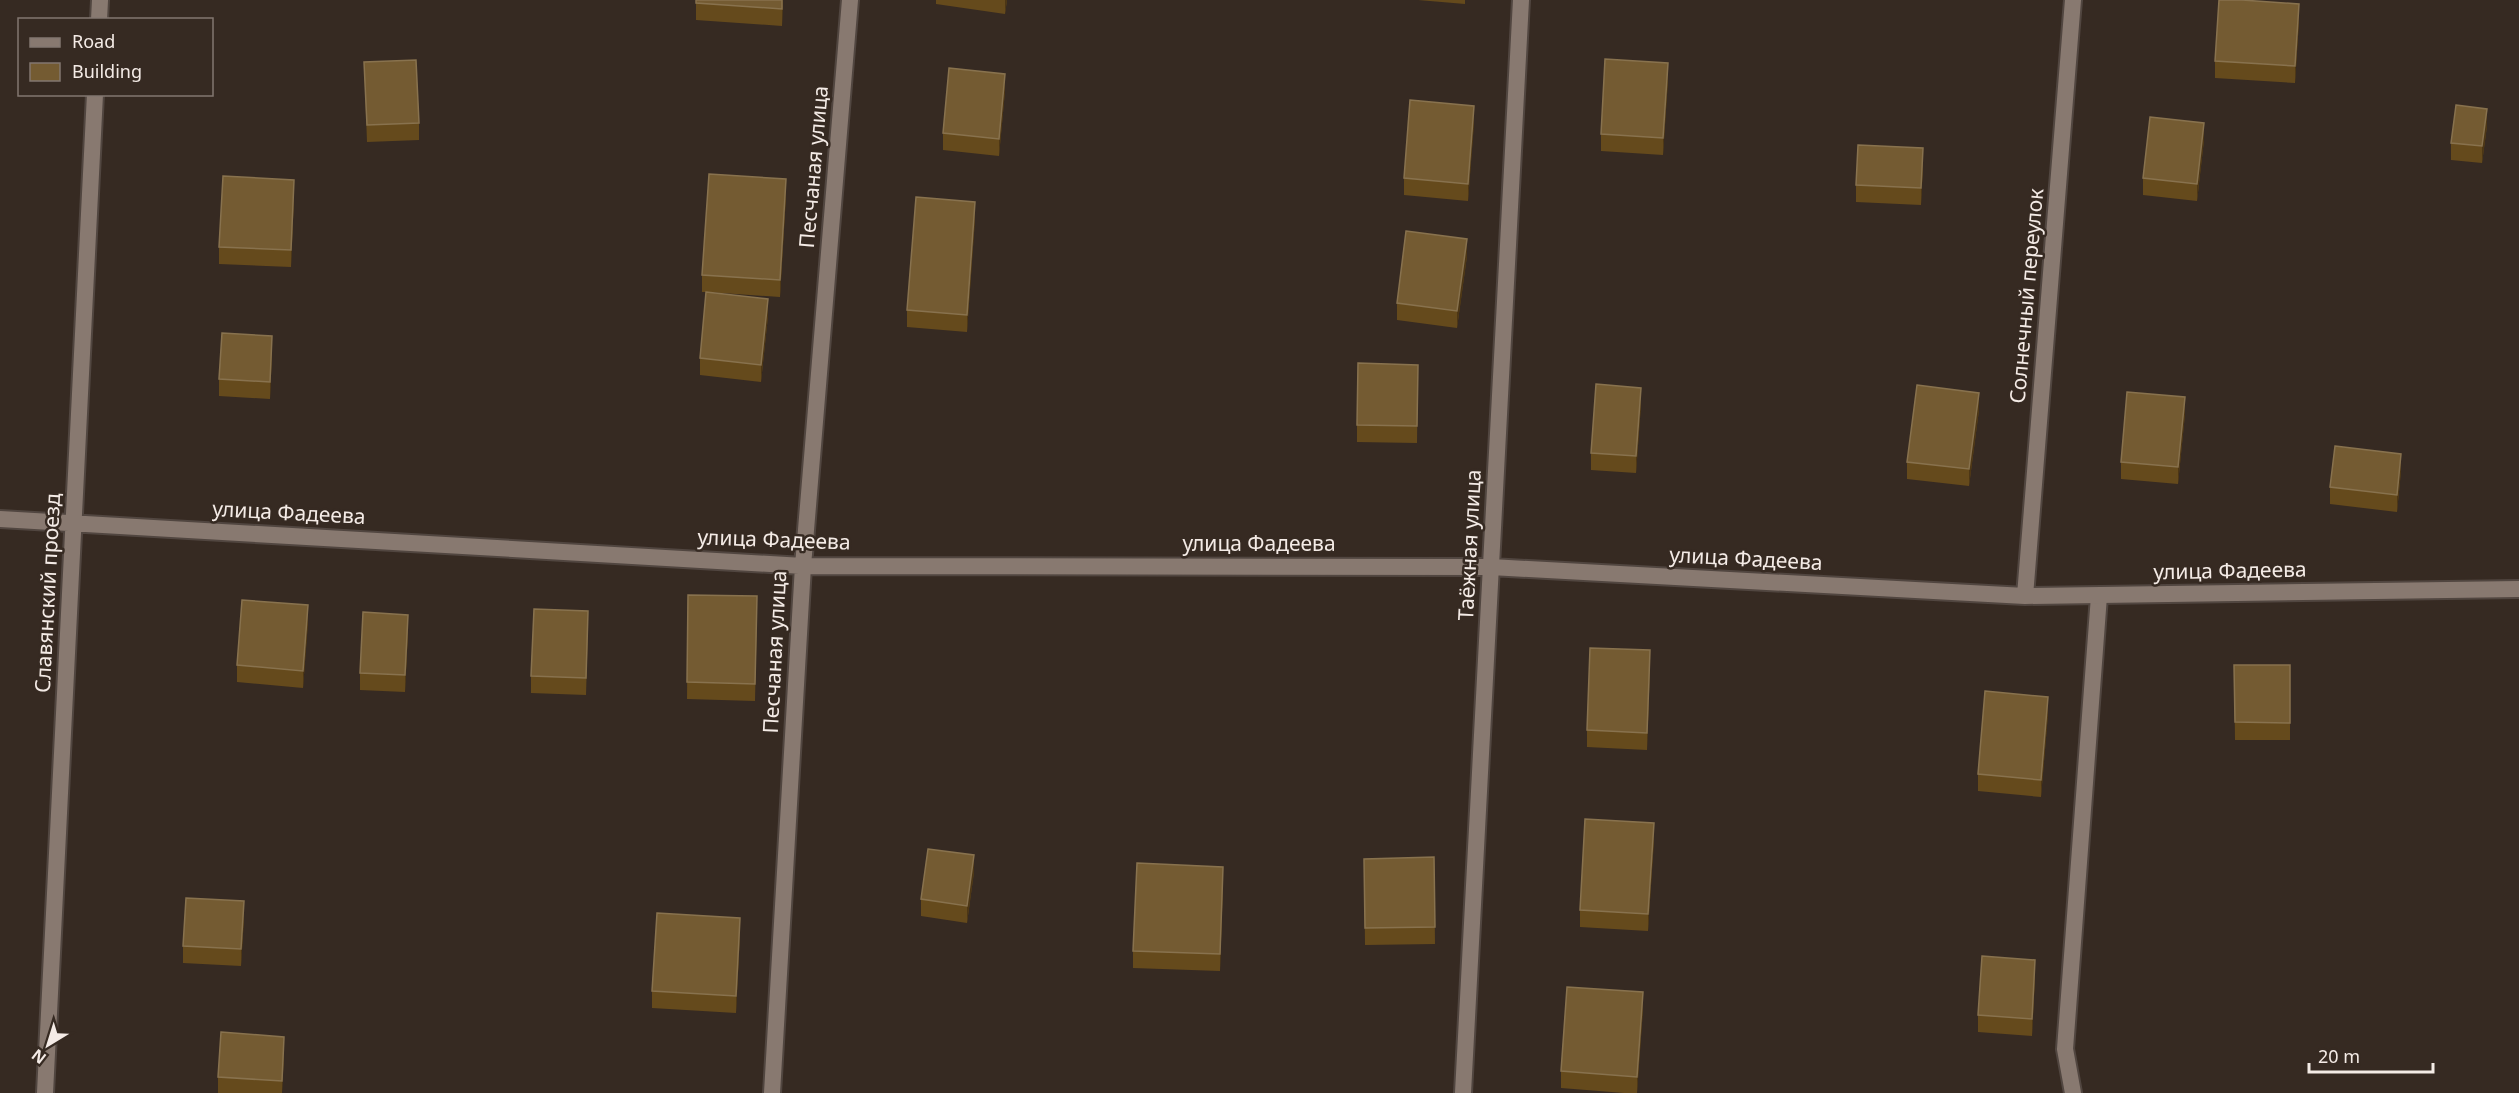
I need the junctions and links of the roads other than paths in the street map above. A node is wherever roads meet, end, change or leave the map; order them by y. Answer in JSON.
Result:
{"nodes":[{"id":1,"x":100,"y":0,"type":"edge"},
{"id":2,"x":850,"y":0,"type":"edge"},
{"id":3,"x":1521,"y":0,"type":"edge"},
{"id":4,"x":2073,"y":0,"type":"edge"},
{"id":5,"x":99,"y":18,"type":"edge"},
{"id":6,"x":95,"y":96,"type":"edge"},
{"id":7,"x":0,"y":519,"type":"edge"},
{"id":8,"x":74,"y":524,"type":"junction"},
{"id":9,"x":803,"y":566,"type":"junction"},
{"id":10,"x":1491,"y":567,"type":"junction"},
{"id":11,"x":2519,"y":589,"type":"edge"},
{"id":12,"x":2025,"y":596,"type":"junction"},
{"id":13,"x":2099,"y":596,"type":"junction"},
{"id":14,"x":45,"y":1093,"type":"edge"},
{"id":15,"x":772,"y":1093,"type":"edge"},
{"id":16,"x":1463,"y":1093,"type":"edge"},
{"id":17,"x":2073,"y":1093,"type":"edge"}],
"edges":[{"from":1,"to":5,"type":"street"},
{"from":2,"to":9,"type":"street","name":"Песчаная улица"},
{"from":3,"to":10,"type":"street","name":"Таёжная улица"},
{"from":4,"to":12,"type":"street","name":"Солнечный переулок"},
{"from":6,"to":8,"type":"street","name":"Славянский проезд"},
{"from":7,"to":8,"type":"street","name":"улица Фадеева"},
{"from":8,"to":9,"type":"street","name":"улица Фадеева"},
{"from":8,"to":14,"type":"street","name":"Славянский проезд"},
{"from":9,"to":10,"type":"street","name":"улица Фадеева"},
{"from":9,"to":15,"type":"street","name":"Песчаная улица"},
{"from":10,"to":12,"type":"street","name":"улица Фадеева"},
{"from":10,"to":16,"type":"street","name":"Таёжная улица"},
{"from":11,"to":13,"type":"street","name":"улица Фадеева"},
{"from":12,"to":13,"type":"street","name":"улица Фадеева"},
{"from":13,"to":17,"type":"street"}]}
